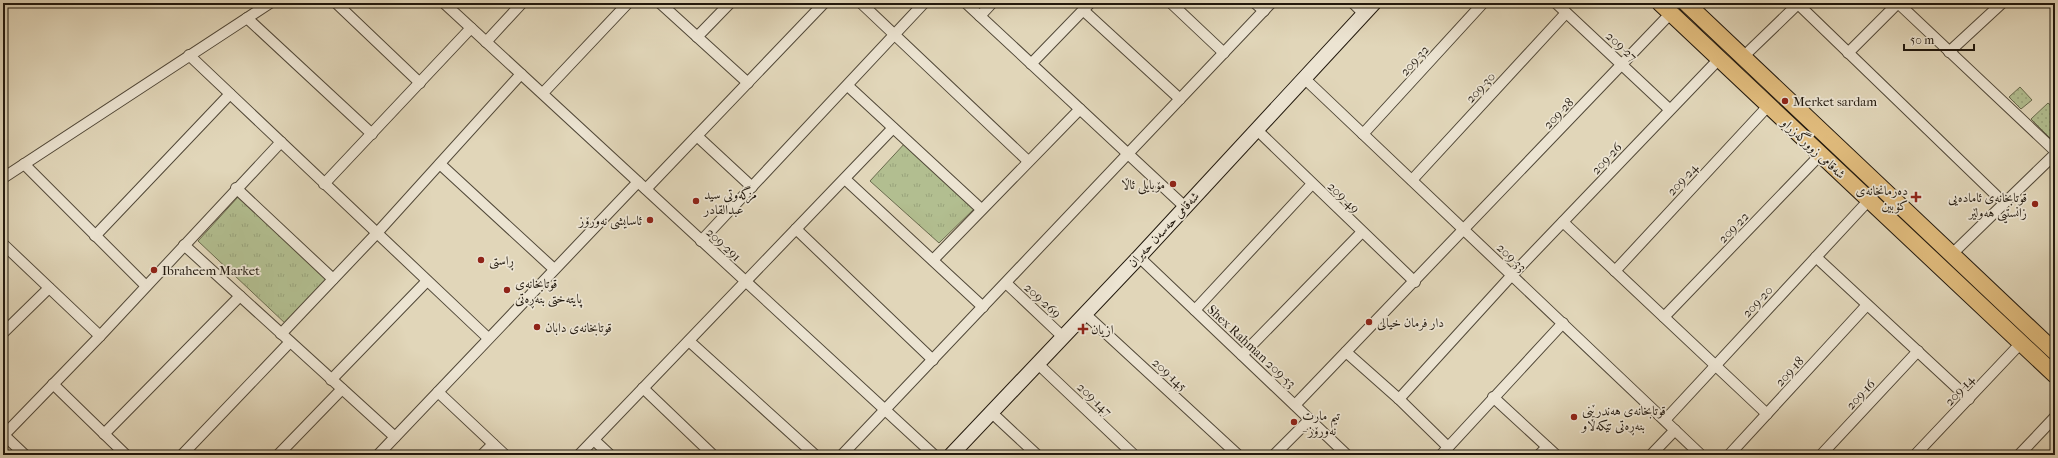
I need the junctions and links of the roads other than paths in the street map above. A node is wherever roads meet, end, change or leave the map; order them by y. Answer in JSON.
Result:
{"nodes":[{"id":1,"x":270,"y":3,"type":"edge"},
{"id":2,"x":336,"y":3,"type":"edge"},
{"id":3,"x":444,"y":3,"type":"edge"},
{"id":4,"x":522,"y":3,"type":"edge"},
{"id":5,"x":628,"y":3,"type":"edge"},
{"id":6,"x":660,"y":3,"type":"edge"},
{"id":7,"x":730,"y":3,"type":"edge"},
{"id":8,"x":824,"y":3,"type":"edge"},
{"id":9,"x":861,"y":3,"type":"edge"},
{"id":10,"x":924,"y":3,"type":"edge"},
{"id":11,"x":966,"y":3,"type":"edge"},
{"id":12,"x":992,"y":3,"type":"edge"},
{"id":13,"x":1171,"y":3,"type":"edge"},
{"id":14,"x":1255,"y":3,"type":"edge"},
{"id":15,"x":1271,"y":3,"type":"edge"},
{"id":16,"x":1353,"y":3,"type":"edge"},
{"id":17,"x":1374,"y":3,"type":"edge"},
{"id":18,"x":1483,"y":3,"type":"edge"},
{"id":19,"x":1556,"y":3,"type":"edge"},
{"id":20,"x":1798,"y":3,"type":"edge"},
{"id":21,"x":1898,"y":3,"type":"edge"},
{"id":22,"x":2002,"y":3,"type":"edge"},
{"id":23,"x":1691,"y":5,"type":"edge"},
{"id":24,"x":1086,"y":7,"type":"edge"},
{"id":25,"x":1666,"y":8,"type":"edge"},
{"id":26,"x":1264,"y":11,"type":"junction"},
{"id":27,"x":1566,"y":13,"type":"junction"},
{"id":28,"x":1364,"y":14,"type":"junction"},
{"id":29,"x":980,"y":16,"type":"junction"},
{"id":30,"x":247,"y":18,"type":"junction"},
{"id":31,"x":471,"y":28,"type":"junction"},
{"id":32,"x":895,"y":35,"type":"junction"},
{"id":33,"x":697,"y":37,"type":"junction"},
{"id":34,"x":486,"y":42,"type":"junction"},
{"id":35,"x":1949,"y":52,"type":"junction"},
{"id":36,"x":1224,"y":53,"type":"junction"},
{"id":37,"x":1848,"y":53,"type":"junction"},
{"id":38,"x":188,"y":55,"type":"junction"},
{"id":39,"x":1743,"y":57,"type":"junction"},
{"id":40,"x":1719,"y":59,"type":"junction"},
{"id":41,"x":1031,"y":64,"type":"junction"},
{"id":42,"x":1622,"y":65,"type":"junction"},
{"id":43,"x":521,"y":74,"type":"junction"},
{"id":44,"x":1304,"y":78,"type":"junction"},
{"id":45,"x":420,"y":83,"type":"junction"},
{"id":46,"x":748,"y":83,"type":"junction"},
{"id":47,"x":848,"y":86,"type":"junction"},
{"id":48,"x":542,"y":93,"type":"junction"},
{"id":49,"x":230,"y":94,"type":"junction"},
{"id":50,"x":1180,"y":99,"type":"junction"},
{"id":51,"x":1769,"y":106,"type":"junction"},
{"id":52,"x":1080,"y":109,"type":"junction"},
{"id":53,"x":1669,"y":109,"type":"junction"},
{"id":54,"x":893,"y":128,"type":"junction"},
{"id":55,"x":1256,"y":129,"type":"junction"},
{"id":56,"x":372,"y":134,"type":"junction"},
{"id":57,"x":1364,"y":134,"type":"junction"},
{"id":58,"x":697,"y":136,"type":"junction"},
{"id":59,"x":281,"y":142,"type":"junction"},
{"id":60,"x":2055,"y":153,"type":"edge"},
{"id":61,"x":1128,"y":154,"type":"junction"},
{"id":62,"x":1821,"y":154,"type":"junction"},
{"id":63,"x":1852,"y":159,"type":"junction"},
{"id":64,"x":1028,"y":161,"type":"junction"},
{"id":65,"x":24,"y":164,"type":"junction"},
{"id":66,"x":440,"y":164,"type":"junction"},
{"id":67,"x":1840,"y":172,"type":"junction"},
{"id":68,"x":3,"y":178,"type":"edge"},
{"id":69,"x":845,"y":179,"type":"junction"},
{"id":70,"x":1412,"y":180,"type":"junction"},
{"id":71,"x":638,"y":182,"type":"junction"},
{"id":72,"x":324,"y":184,"type":"junction"},
{"id":73,"x":1312,"y":184,"type":"junction"},
{"id":74,"x":752,"y":187,"type":"junction"},
{"id":75,"x":236,"y":188,"type":"junction"},
{"id":76,"x":646,"y":189,"type":"junction"},
{"id":77,"x":1869,"y":200,"type":"junction"},
{"id":78,"x":2004,"y":203,"type":"junction"},
{"id":79,"x":1184,"y":206,"type":"junction"},
{"id":80,"x":981,"y":209,"type":"junction"},
{"id":81,"x":1563,"y":222,"type":"junction"},
{"id":82,"x":796,"y":229,"type":"junction"},
{"id":83,"x":1464,"y":230,"type":"junction"},
{"id":84,"x":1362,"y":232,"type":"junction"},
{"id":85,"x":377,"y":233,"type":"junction"},
{"id":86,"x":95,"y":236,"type":"junction"},
{"id":87,"x":701,"y":241,"type":"junction"},
{"id":88,"x":3,"y":244,"type":"edge"},
{"id":89,"x":184,"y":245,"type":"junction"},
{"id":90,"x":1952,"y":254,"type":"junction"},
{"id":91,"x":1138,"y":257,"type":"junction"},
{"id":92,"x":1816,"y":257,"type":"junction"},
{"id":93,"x":933,"y":260,"type":"junction"},
{"id":94,"x":554,"y":269,"type":"junction"},
{"id":95,"x":1615,"y":271,"type":"junction"},
{"id":96,"x":1512,"y":275,"type":"junction"},
{"id":97,"x":333,"y":279,"type":"junction"},
{"id":98,"x":427,"y":281,"type":"junction"},
{"id":99,"x":746,"y":282,"type":"junction"},
{"id":100,"x":1415,"y":282,"type":"junction"},
{"id":101,"x":1006,"y":283,"type":"junction"},
{"id":102,"x":146,"y":286,"type":"junction"},
{"id":103,"x":49,"y":288,"type":"junction"},
{"id":104,"x":240,"y":296,"type":"junction"},
{"id":105,"x":1867,"y":305,"type":"junction"},
{"id":106,"x":983,"y":307,"type":"junction"},
{"id":107,"x":1195,"y":310,"type":"junction"},
{"id":108,"x":1084,"y":313,"type":"junction"},
{"id":109,"x":1664,"y":317,"type":"junction"},
{"id":110,"x":1563,"y":323,"type":"junction"},
{"id":111,"x":3,"y":333,"type":"edge"},
{"id":112,"x":281,"y":334,"type":"junction"},
{"id":113,"x":100,"y":336,"type":"junction"},
{"id":114,"x":1062,"y":336,"type":"junction"},
{"id":115,"x":488,"y":338,"type":"junction"},
{"id":116,"x":689,"y":341,"type":"junction"},
{"id":117,"x":290,"y":342,"type":"junction"},
{"id":118,"x":2021,"y":343,"type":"junction"},
{"id":119,"x":1346,"y":352,"type":"junction"},
{"id":120,"x":1918,"y":352,"type":"junction"},
{"id":121,"x":2055,"y":352,"type":"edge"},
{"id":122,"x":1242,"y":355,"type":"junction"},
{"id":123,"x":933,"y":360,"type":"junction"},
{"id":124,"x":1037,"y":363,"type":"junction"},
{"id":125,"x":1715,"y":366,"type":"junction"},
{"id":126,"x":2055,"y":375,"type":"edge"},
{"id":127,"x":332,"y":380,"type":"junction"},
{"id":128,"x":53,"y":384,"type":"junction"},
{"id":129,"x":643,"y":388,"type":"junction"},
{"id":130,"x":342,"y":389,"type":"junction"},
{"id":131,"x":438,"y":392,"type":"junction"},
{"id":132,"x":1493,"y":397,"type":"junction"},
{"id":133,"x":1399,"y":399,"type":"junction"},
{"id":134,"x":1969,"y":399,"type":"junction"},
{"id":135,"x":1295,"y":406,"type":"junction"},
{"id":136,"x":885,"y":410,"type":"junction"},
{"id":137,"x":992,"y":413,"type":"junction"},
{"id":138,"x":1766,"y":414,"type":"junction"},
{"id":139,"x":2055,"y":417,"type":"edge"},
{"id":140,"x":1310,"y":419,"type":"junction"},
{"id":141,"x":1665,"y":420,"type":"junction"},
{"id":142,"x":1675,"y":430,"type":"junction"},
{"id":143,"x":104,"y":434,"type":"junction"},
{"id":144,"x":3,"y":435,"type":"edge"},
{"id":145,"x":395,"y":437,"type":"junction"},
{"id":146,"x":594,"y":440,"type":"junction"},
{"id":147,"x":492,"y":444,"type":"junction"},
{"id":148,"x":1547,"y":447,"type":"junction"},
{"id":149,"x":1444,"y":451,"type":"edge"},
{"id":150,"x":2024,"y":454,"type":"edge"},
{"id":151,"x":25,"y":455,"type":"edge"},
{"id":152,"x":126,"y":455,"type":"edge"},
{"id":153,"x":182,"y":455,"type":"edge"},
{"id":154,"x":278,"y":455,"type":"edge"},
{"id":155,"x":378,"y":455,"type":"edge"},
{"id":156,"x":482,"y":455,"type":"edge"},
{"id":157,"x":505,"y":455,"type":"edge"},
{"id":158,"x":579,"y":455,"type":"edge"},
{"id":159,"x":610,"y":455,"type":"edge"},
{"id":160,"x":712,"y":455,"type":"edge"},
{"id":161,"x":815,"y":455,"type":"edge"},
{"id":162,"x":842,"y":455,"type":"edge"},
{"id":163,"x":934,"y":455,"type":"edge"},
{"id":164,"x":951,"y":455,"type":"edge"},
{"id":165,"x":1037,"y":455,"type":"edge"},
{"id":166,"x":1134,"y":455,"type":"edge"},
{"id":167,"x":1238,"y":455,"type":"edge"},
{"id":168,"x":1274,"y":455,"type":"edge"},
{"id":169,"x":1347,"y":455,"type":"edge"},
{"id":170,"x":1540,"y":455,"type":"edge"},
{"id":171,"x":1556,"y":455,"type":"edge"},
{"id":172,"x":1651,"y":455,"type":"edge"},
{"id":173,"x":1701,"y":455,"type":"edge"},
{"id":174,"x":1729,"y":455,"type":"edge"},
{"id":175,"x":1821,"y":455,"type":"edge"},
{"id":176,"x":1916,"y":455,"type":"edge"}],
"edges":[{"from":1,"to":30,"type":"street"},
{"from":2,"to":45,"type":"street"},
{"from":3,"to":31,"type":"street","name":"209-291"},
{"from":4,"to":34,"type":"street"},
{"from":5,"to":48,"type":"street"},
{"from":6,"to":33,"type":"street"},
{"from":7,"to":33,"type":"street"},
{"from":8,"to":46,"type":"street"},
{"from":9,"to":32,"type":"street"},
{"from":10,"to":32,"type":"street"},
{"from":11,"to":29,"type":"street"},
{"from":12,"to":29,"type":"street"},
{"from":13,"to":36,"type":"street"},
{"from":14,"to":26,"type":"street"},
{"from":15,"to":26,"type":"street"},
{"from":16,"to":28,"type":"street"},
{"from":17,"to":28,"type":"street","name":"شەقامی حەسەن حەیران"},
{"from":18,"to":57,"type":"street","name":"209-32"},
{"from":19,"to":27,"type":"street","name":"209-27"},
{"from":20,"to":37,"type":"street"},
{"from":20,"to":39,"type":"street"},
{"from":21,"to":35,"type":"street"},
{"from":21,"to":37,"type":"street"},
{"from":22,"to":35,"type":"street"},
{"from":23,"to":39,"type":"main road","name":"شەقامی زوورگەزراو"},
{"from":24,"to":41,"type":"street"},
{"from":24,"to":50,"type":"street"},
{"from":25,"to":40,"type":"main road","name":"شەقامی زوورگەزراو"},
{"from":25,"to":42,"type":"street","name":"209-28"},
{"from":26,"to":36,"type":"street"},
{"from":27,"to":42,"type":"street","name":"209-27"},
{"from":27,"to":70,"type":"street","name":"209-30"},
{"from":28,"to":44,"type":"street","name":"شەقامی حەسەن حەیران"},
{"from":29,"to":41,"type":"street"},
{"from":30,"to":38,"type":"street"},
{"from":30,"to":56,"type":"street"},
{"from":31,"to":34,"type":"street","name":"209-291"},
{"from":31,"to":45,"type":"street"},
{"from":32,"to":47,"type":"street"},
{"from":32,"to":64,"type":"street"},
{"from":33,"to":46,"type":"street"},
{"from":34,"to":43,"type":"street","name":"209-291"},
{"from":35,"to":60,"type":"street"},
{"from":36,"to":50,"type":"street"},
{"from":37,"to":78,"type":"street"},
{"from":38,"to":49,"type":"street"},
{"from":38,"to":65,"type":"street"},
{"from":39,"to":63,"type":"main road","name":"شەقامی زوورگەزراو"},
{"from":40,"to":51,"type":"main road","name":"شەقامی زوورگەزراو"},
{"from":40,"to":53,"type":"street","name":"209-26"},
{"from":41,"to":52,"type":"street"},
{"from":42,"to":53,"type":"street","name":"209-27"},
{"from":42,"to":83,"type":"street","name":"209-28"},
{"from":43,"to":48,"type":"street","name":"209-291"},
{"from":43,"to":66,"type":"street"},
{"from":44,"to":55,"type":"street","name":"شەقامی حەسەن حەیران"},
{"from":44,"to":57,"type":"street","name":"209-33"},
{"from":45,"to":56,"type":"street"},
{"from":46,"to":58,"type":"street"},
{"from":47,"to":54,"type":"street"},
{"from":47,"to":74,"type":"street"},
{"from":48,"to":71,"type":"street","name":"209-291"},
{"from":49,"to":59,"type":"street"},
{"from":49,"to":86,"type":"street"},
{"from":50,"to":61,"type":"street"},
{"from":51,"to":62,"type":"main road","name":"شەقامی زوورگەزراو"},
{"from":51,"to":95,"type":"street","name":"209-24"},
{"from":52,"to":61,"type":"street"},
{"from":52,"to":64,"type":"street"},
{"from":53,"to":81,"type":"street","name":"209-26"},
{"from":54,"to":69,"type":"street"},
{"from":54,"to":80,"type":"street"},
{"from":55,"to":73,"type":"street","name":"209-49"},
{"from":55,"to":79,"type":"street","name":"شەقامی حەسەن حەیران"},
{"from":56,"to":72,"type":"street"},
{"from":57,"to":70,"type":"street","name":"209-33"},
{"from":58,"to":74,"type":"street"},
{"from":58,"to":76,"type":"street"},
{"from":59,"to":72,"type":"street"},
{"from":59,"to":75,"type":"street"},
{"from":60,"to":78,"type":"street"},
{"from":61,"to":79,"type":"street"},
{"from":61,"to":101,"type":"street"},
{"from":62,"to":67,"type":"main road","name":"شەقامی زوورگەزراو"},
{"from":62,"to":109,"type":"street","name":"209-22"},
{"from":63,"to":67,"type":"main road"},
{"from":63,"to":90,"type":"main road","name":"شەقامی زوورگەزراو"},
{"from":64,"to":80,"type":"street"},
{"from":65,"to":68,"type":"street"},
{"from":65,"to":86,"type":"street"},
{"from":66,"to":85,"type":"street"},
{"from":66,"to":94,"type":"street"},
{"from":67,"to":77,"type":"main road","name":"شەقامی زوورگەزراو"},
{"from":69,"to":82,"type":"street"},
{"from":69,"to":93,"type":"street"},
{"from":70,"to":83,"type":"street","name":"209-33"},
{"from":71,"to":76,"type":"street","name":"209-291"},
{"from":71,"to":94,"type":"street"},
{"from":72,"to":85,"type":"street"},
{"from":73,"to":84,"type":"street","name":"209-49"},
{"from":73,"to":107,"type":"street"},
{"from":74,"to":87,"type":"street"},
{"from":75,"to":89,"type":"street"},
{"from":75,"to":97,"type":"street"},
{"from":76,"to":87,"type":"street","name":"209-291"},
{"from":77,"to":92,"type":"street","name":"209-20"},
{"from":77,"to":118,"type":"main road","name":"شەقامی زوورگەزراو"},
{"from":78,"to":90,"type":"street"},
{"from":79,"to":91,"type":"street","name":"شەقامی حەسەن حەیران"},
{"from":80,"to":93,"type":"street"},
{"from":81,"to":95,"type":"street"},
{"from":81,"to":96,"type":"street","name":"209-26"},
{"from":82,"to":99,"type":"street"},
{"from":82,"to":123,"type":"street"},
{"from":83,"to":96,"type":"street","name":"209-33"},
{"from":83,"to":100,"type":"street","name":"209-28"},
{"from":84,"to":100,"type":"street","name":"209-49"},
{"from":84,"to":122,"type":"street"},
{"from":85,"to":97,"type":"street"},
{"from":85,"to":98,"type":"street"},
{"from":86,"to":102,"type":"street"},
{"from":87,"to":99,"type":"street","name":"209-291"},
{"from":88,"to":103,"type":"street"},
{"from":89,"to":102,"type":"street"},
{"from":89,"to":104,"type":"street"},
{"from":90,"to":121,"type":"main road","name":"شەقامی زوورگەزراو"},
{"from":91,"to":107,"type":"street","name":"Shex Rahman 209-53"},
{"from":91,"to":108,"type":"street","name":"شەقامی حەسەن حەیران"},
{"from":92,"to":105,"type":"street"},
{"from":92,"to":125,"type":"street","name":"209-20"},
{"from":93,"to":106,"type":"street"},
{"from":94,"to":115,"type":"street"},
{"from":95,"to":109,"type":"street"},
{"from":96,"to":110,"type":"street","name":"209-33"},
{"from":96,"to":133,"type":"street","name":"209-26"},
{"from":97,"to":112,"type":"street"},
{"from":98,"to":115,"type":"street"},
{"from":98,"to":127,"type":"street"},
{"from":99,"to":116,"type":"street"},
{"from":99,"to":136,"type":"street","name":"209-291"},
{"from":100,"to":119,"type":"street","name":"209-28"},
{"from":101,"to":106,"type":"street"},
{"from":101,"to":114,"type":"street","name":"209-269"},
{"from":102,"to":113,"type":"street"},
{"from":103,"to":111,"type":"street"},
{"from":103,"to":113,"type":"street"},
{"from":104,"to":112,"type":"street"},
{"from":104,"to":143,"type":"street"},
{"from":105,"to":120,"type":"street"},
{"from":105,"to":138,"type":"street","name":"209-18"},
{"from":106,"to":123,"type":"street"},
{"from":107,"to":122,"type":"street","name":"Shex Rahman 209-53"},
{"from":108,"to":114,"type":"street","name":"شەقامی حەسەن حەیران"},
{"from":108,"to":167,"type":"street","name":"209-145"},
{"from":109,"to":125,"type":"street"},
{"from":110,"to":132,"type":"street"},
{"from":110,"to":141,"type":"street","name":"209-33"},
{"from":112,"to":117,"type":"street"},
{"from":113,"to":128,"type":"street"},
{"from":114,"to":124,"type":"street","name":"شەقامی حەسەن حەیران"},
{"from":115,"to":131,"type":"street"},
{"from":116,"to":129,"type":"street"},
{"from":116,"to":161,"type":"street"},
{"from":117,"to":127,"type":"street"},
{"from":117,"to":153,"type":"street"},
{"from":118,"to":126,"type":"main road","name":"شەقامی زوورگەزراو"},
{"from":118,"to":134,"type":"street","name":"209-14"},
{"from":119,"to":133,"type":"street"},
{"from":119,"to":135,"type":"street","name":"209-28"},
{"from":120,"to":134,"type":"street"},
{"from":120,"to":175,"type":"street","name":"209-16"},
{"from":122,"to":135,"type":"street","name":"Shex Rahman 209-53"},
{"from":123,"to":136,"type":"street"},
{"from":124,"to":137,"type":"street","name":"شەقامی حەسەن حەیران"},
{"from":124,"to":166,"type":"street","name":"209-147"},
{"from":125,"to":138,"type":"street"},
{"from":125,"to":141,"type":"street","name":"209-20"},
{"from":127,"to":130,"type":"street"},
{"from":128,"to":143,"type":"street"},
{"from":128,"to":144,"type":"street"},
{"from":129,"to":146,"type":"street"},
{"from":129,"to":160,"type":"street"},
{"from":130,"to":145,"type":"street"},
{"from":130,"to":154,"type":"street"},
{"from":131,"to":145,"type":"street"},
{"from":131,"to":147,"type":"street"},
{"from":132,"to":148,"type":"street"},
{"from":132,"to":149,"type":"street"},
{"from":133,"to":149,"type":"street"},
{"from":134,"to":176,"type":"street","name":"209-14"},
{"from":135,"to":140,"type":"street","name":"Shex Rahman 209-53"},
{"from":136,"to":162,"type":"street"},
{"from":136,"to":163,"type":"street","name":"209-291"},
{"from":137,"to":164,"type":"street","name":"شەقامی حەسەن حەیران"},
{"from":137,"to":165,"type":"street"},
{"from":138,"to":174,"type":"street","name":"209-18"},
{"from":139,"to":150,"type":"street"},
{"from":140,"to":168,"type":"street"},
{"from":140,"to":169,"type":"street","name":"Shex Rahman 209-53"},
{"from":141,"to":142,"type":"street","name":"209-33"},
{"from":142,"to":172,"type":"street"},
{"from":142,"to":173,"type":"street","name":"209-33"},
{"from":143,"to":152,"type":"street"},
{"from":144,"to":151,"type":"street"},
{"from":145,"to":155,"type":"street"},
{"from":146,"to":158,"type":"street"},
{"from":146,"to":159,"type":"street"},
{"from":147,"to":156,"type":"street"},
{"from":147,"to":157,"type":"street"},
{"from":148,"to":170,"type":"street"},
{"from":148,"to":171,"type":"street"}]}
